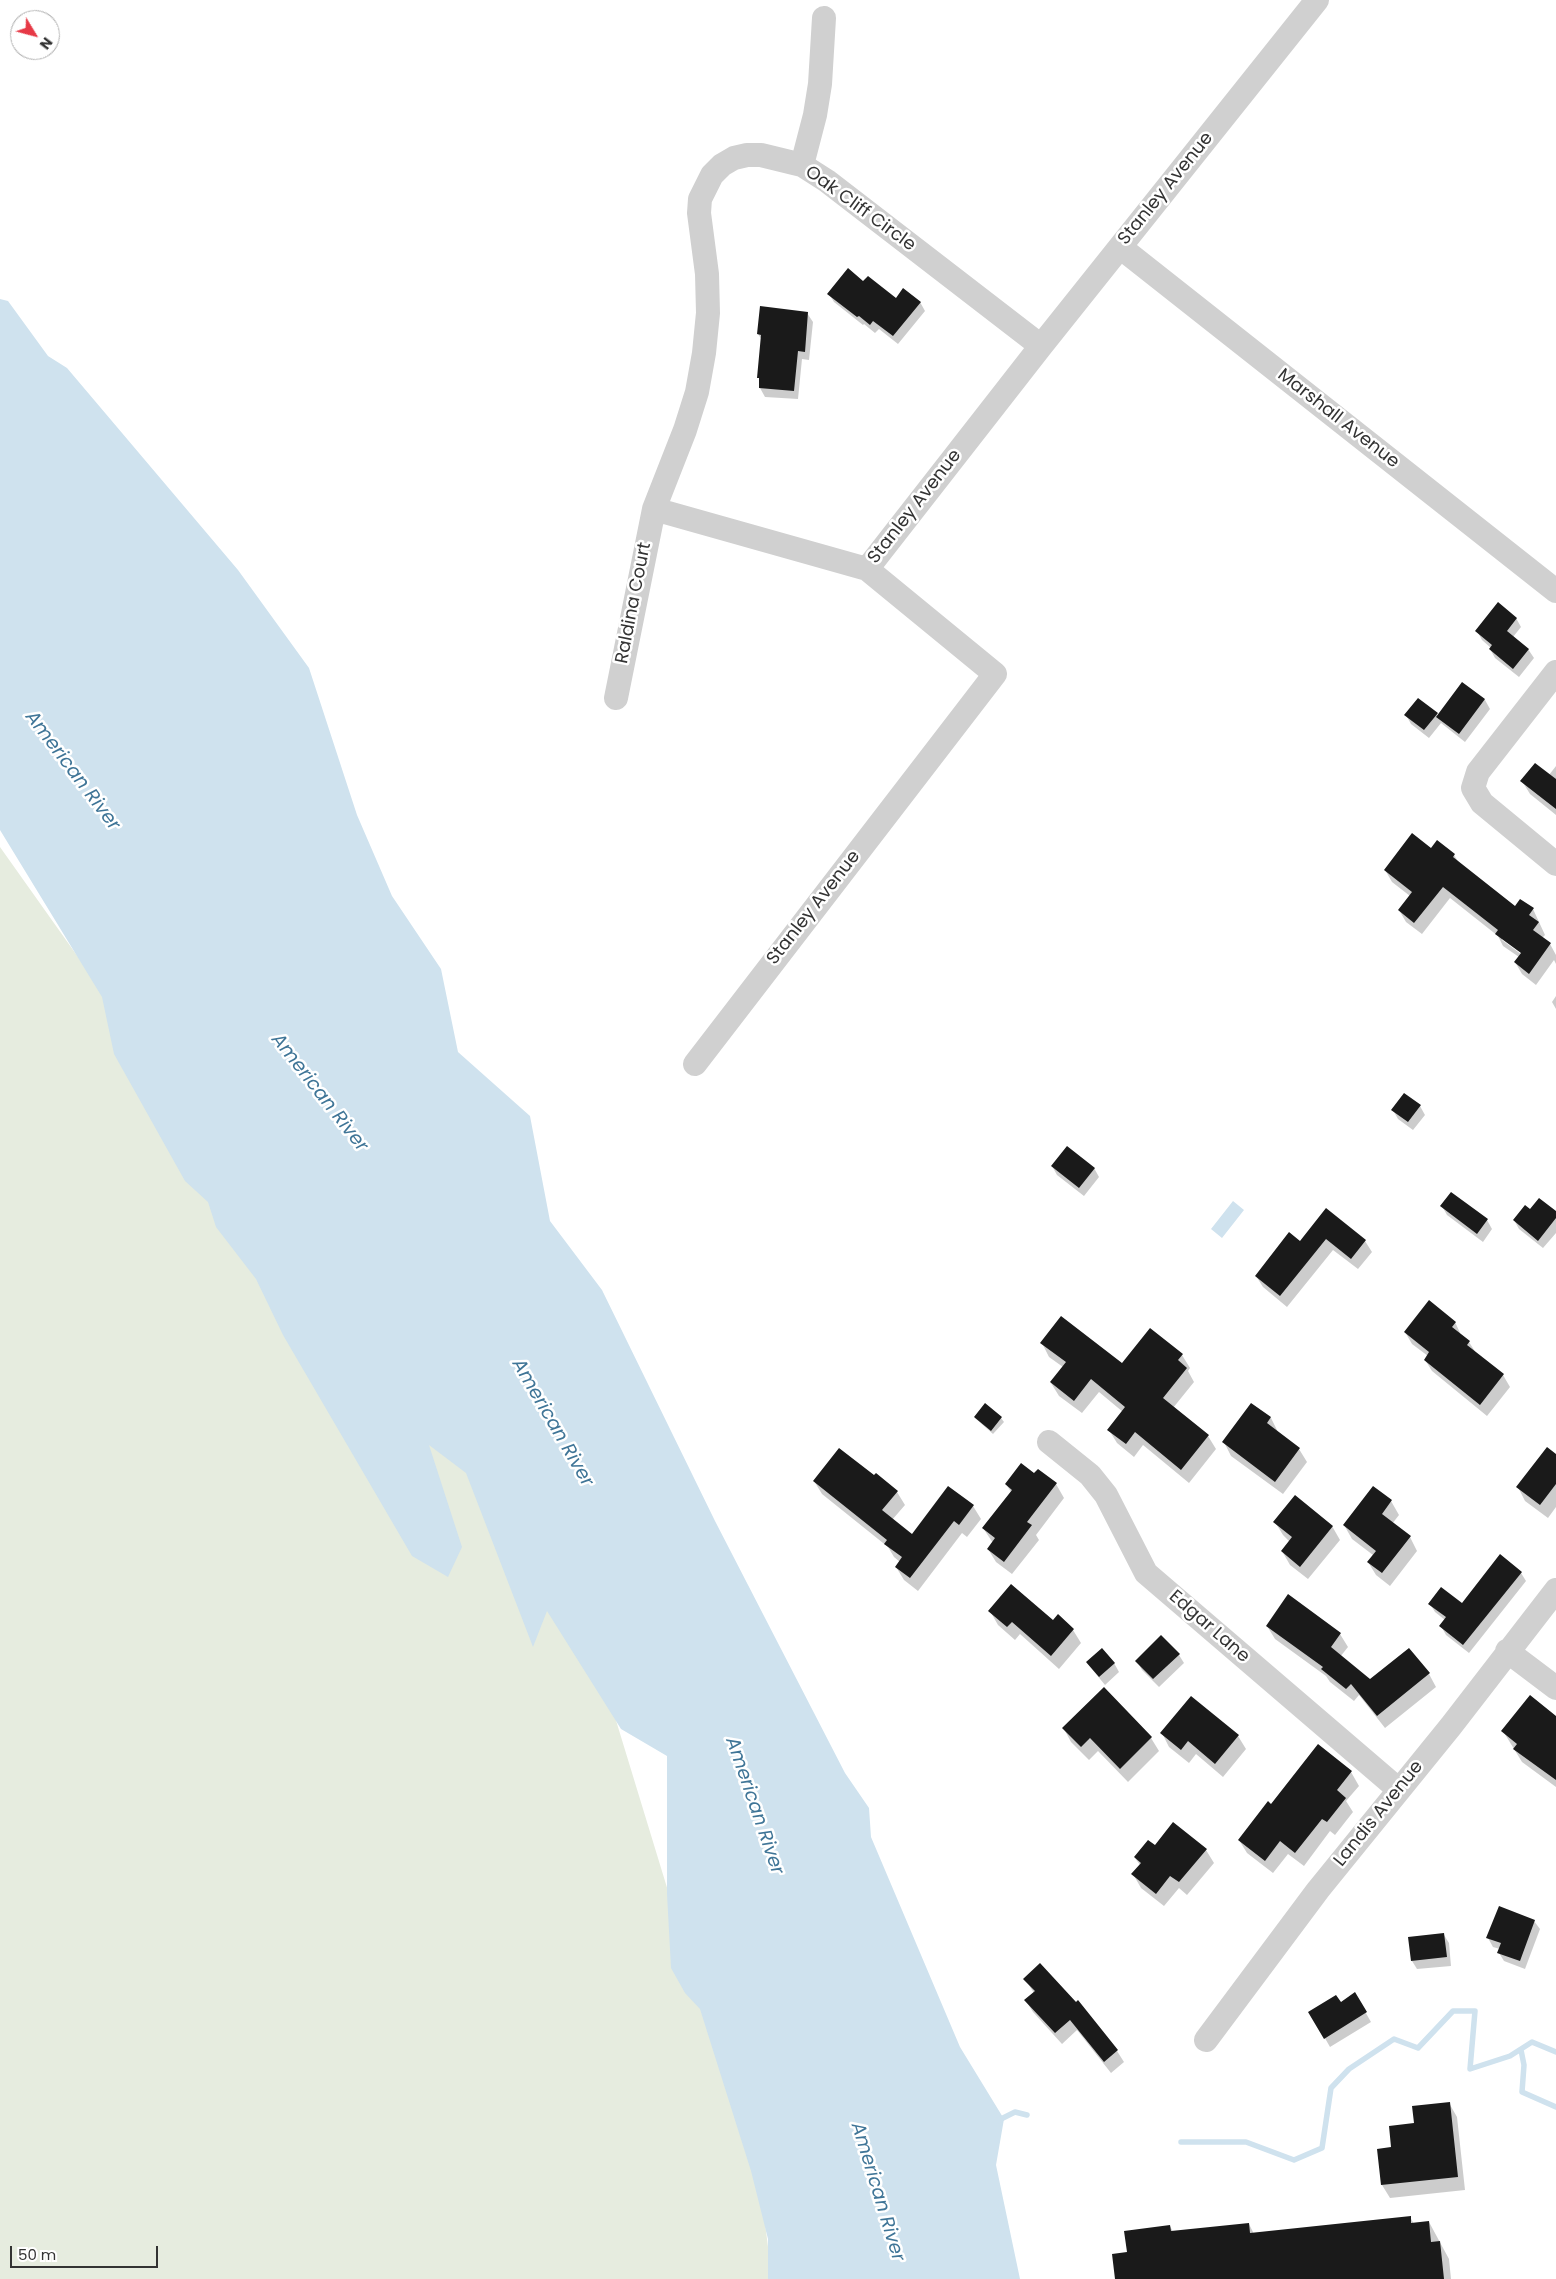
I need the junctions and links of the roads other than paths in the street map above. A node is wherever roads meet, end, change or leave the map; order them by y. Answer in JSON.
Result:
{"nodes":[{"id":1,"x":1317,"y":0,"type":"edge"},
{"id":2,"x":824,"y":18,"type":"dead end"},
{"id":3,"x":802,"y":164,"type":"junction"},
{"id":4,"x":1120,"y":247,"type":"junction"},
{"id":5,"x":1041,"y":346,"type":"junction"},
{"id":6,"x":654,"y":509,"type":"junction"},
{"id":7,"x":867,"y":570,"type":"junction"},
{"id":8,"x":1556,"y":591,"type":"edge"},
{"id":9,"x":1556,"y":672,"type":"edge"},
{"id":10,"x":616,"y":698,"type":"dead end"},
{"id":11,"x":1556,"y":864,"type":"edge"},
{"id":12,"x":694,"y":1064,"type":"dead end"},
{"id":13,"x":1049,"y":1442,"type":"dead end"},
{"id":14,"x":1556,"y":1590,"type":"edge"},
{"id":15,"x":1507,"y":1651,"type":"junction"},
{"id":16,"x":1556,"y":1688,"type":"edge"},
{"id":17,"x":1398,"y":1789,"type":"junction"},
{"id":18,"x":1206,"y":2040,"type":"dead end"}],
"edges":[{"from":1,"to":4,"type":"street","name":"Stanley Avenue"},
{"from":2,"to":3,"type":"street"},
{"from":3,"to":5,"type":"street","name":"Oak Cliff Circle"},
{"from":3,"to":6,"type":"street","name":"Oak Cliff Circle"},
{"from":4,"to":5,"type":"street","name":"Stanley Avenue"},
{"from":4,"to":8,"type":"street","name":"Marshall Avenue"},
{"from":5,"to":7,"type":"street","name":"Stanley Avenue"},
{"from":6,"to":7,"type":"street"},
{"from":6,"to":10,"type":"street","name":"Raldina Court"},
{"from":7,"to":12,"type":"street","name":"Stanley Avenue"},
{"from":9,"to":11,"type":"street"},
{"from":13,"to":17,"type":"street","name":"Edgar Lane"},
{"from":14,"to":15,"type":"street","name":"Landis Avenue"},
{"from":15,"to":16,"type":"street"},
{"from":15,"to":17,"type":"street","name":"Landis Avenue"},
{"from":17,"to":18,"type":"street","name":"Landis Avenue"}]}
